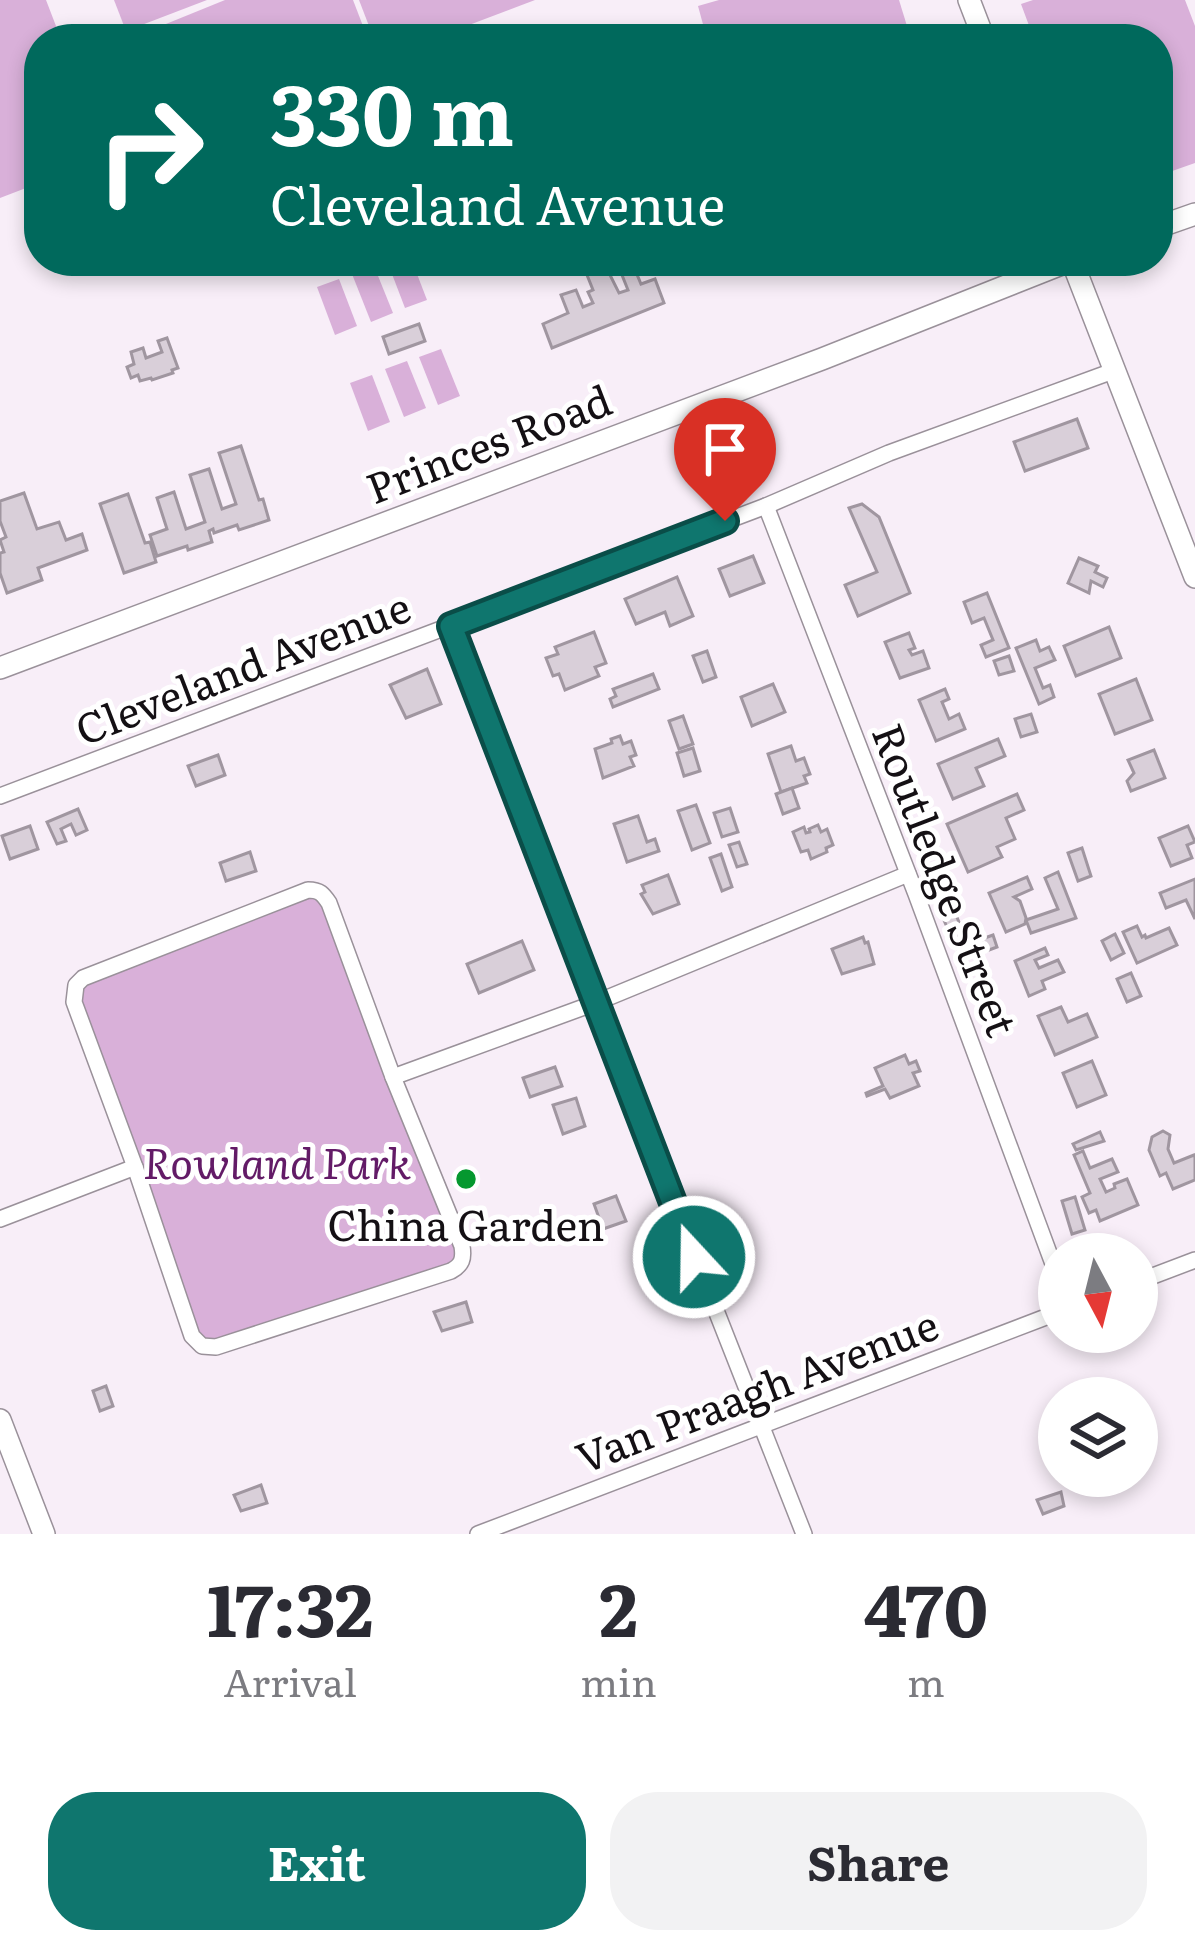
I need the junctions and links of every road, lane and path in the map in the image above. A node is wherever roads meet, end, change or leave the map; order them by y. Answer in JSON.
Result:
{"nodes":[{"id":1,"x":1032,"y":276,"type":"edge"},
{"id":2,"x":1076,"y":276,"type":"edge"},
{"id":3,"x":1113,"y":370,"type":"junction"},
{"id":4,"x":766,"y":506,"type":"junction"},
{"id":5,"x":1195,"y":577,"type":"edge"},
{"id":6,"x":451,"y":626,"type":"junction"},
{"id":7,"x":0,"y":668,"type":"edge"},
{"id":8,"x":0,"y":796,"type":"edge"},
{"id":9,"x":908,"y":874,"type":"junction"},
{"id":10,"x":595,"y":1003,"type":"junction"},
{"id":11,"x":393,"y":1077,"type":"junction"},
{"id":12,"x":135,"y":1167,"type":"junction"},
{"id":13,"x":0,"y":1219,"type":"edge"},
{"id":14,"x":1042,"y":1233,"type":"edge"},
{"id":15,"x":1195,"y":1260,"type":"edge"},
{"id":16,"x":1158,"y":1274,"type":"edge"},
{"id":17,"x":1038,"y":1320,"type":"edge"},
{"id":18,"x":0,"y":1420,"type":"edge"},
{"id":19,"x":760,"y":1426,"type":"junction"},
{"id":20,"x":44,"y":1534,"type":"edge"},
{"id":21,"x":478,"y":1534,"type":"edge"},
{"id":22,"x":804,"y":1534,"type":"edge"}],
"edges":[{"from":1,"to":7,"type":"main road","name":"Princes Road"},
{"from":2,"to":3,"type":"main road"},
{"from":3,"to":4,"type":"street","name":"Cleveland Avenue"},
{"from":3,"to":5,"type":"main road"},
{"from":4,"to":6,"type":"street","name":"Cleveland Avenue"},
{"from":4,"to":9,"type":"street","name":"Routledge Street"},
{"from":6,"to":8,"type":"street","name":"Cleveland Avenue"},
{"from":6,"to":10,"type":"street"},
{"from":9,"to":10,"type":"street"},
{"from":9,"to":14,"type":"street","name":"Routledge Street"},
{"from":10,"to":11,"type":"street"},
{"from":10,"to":19,"type":"street"},
{"from":11,"to":12,"type":"street"},
{"from":11,"to":12,"type":"street"},
{"from":12,"to":13,"type":"street"},
{"from":15,"to":16,"type":"street"},
{"from":17,"to":19,"type":"street","name":"Van Praagh Avenue"},
{"from":18,"to":20,"type":"main road"},
{"from":19,"to":21,"type":"street","name":"Van Praagh Avenue"},
{"from":19,"to":22,"type":"street"}]}
